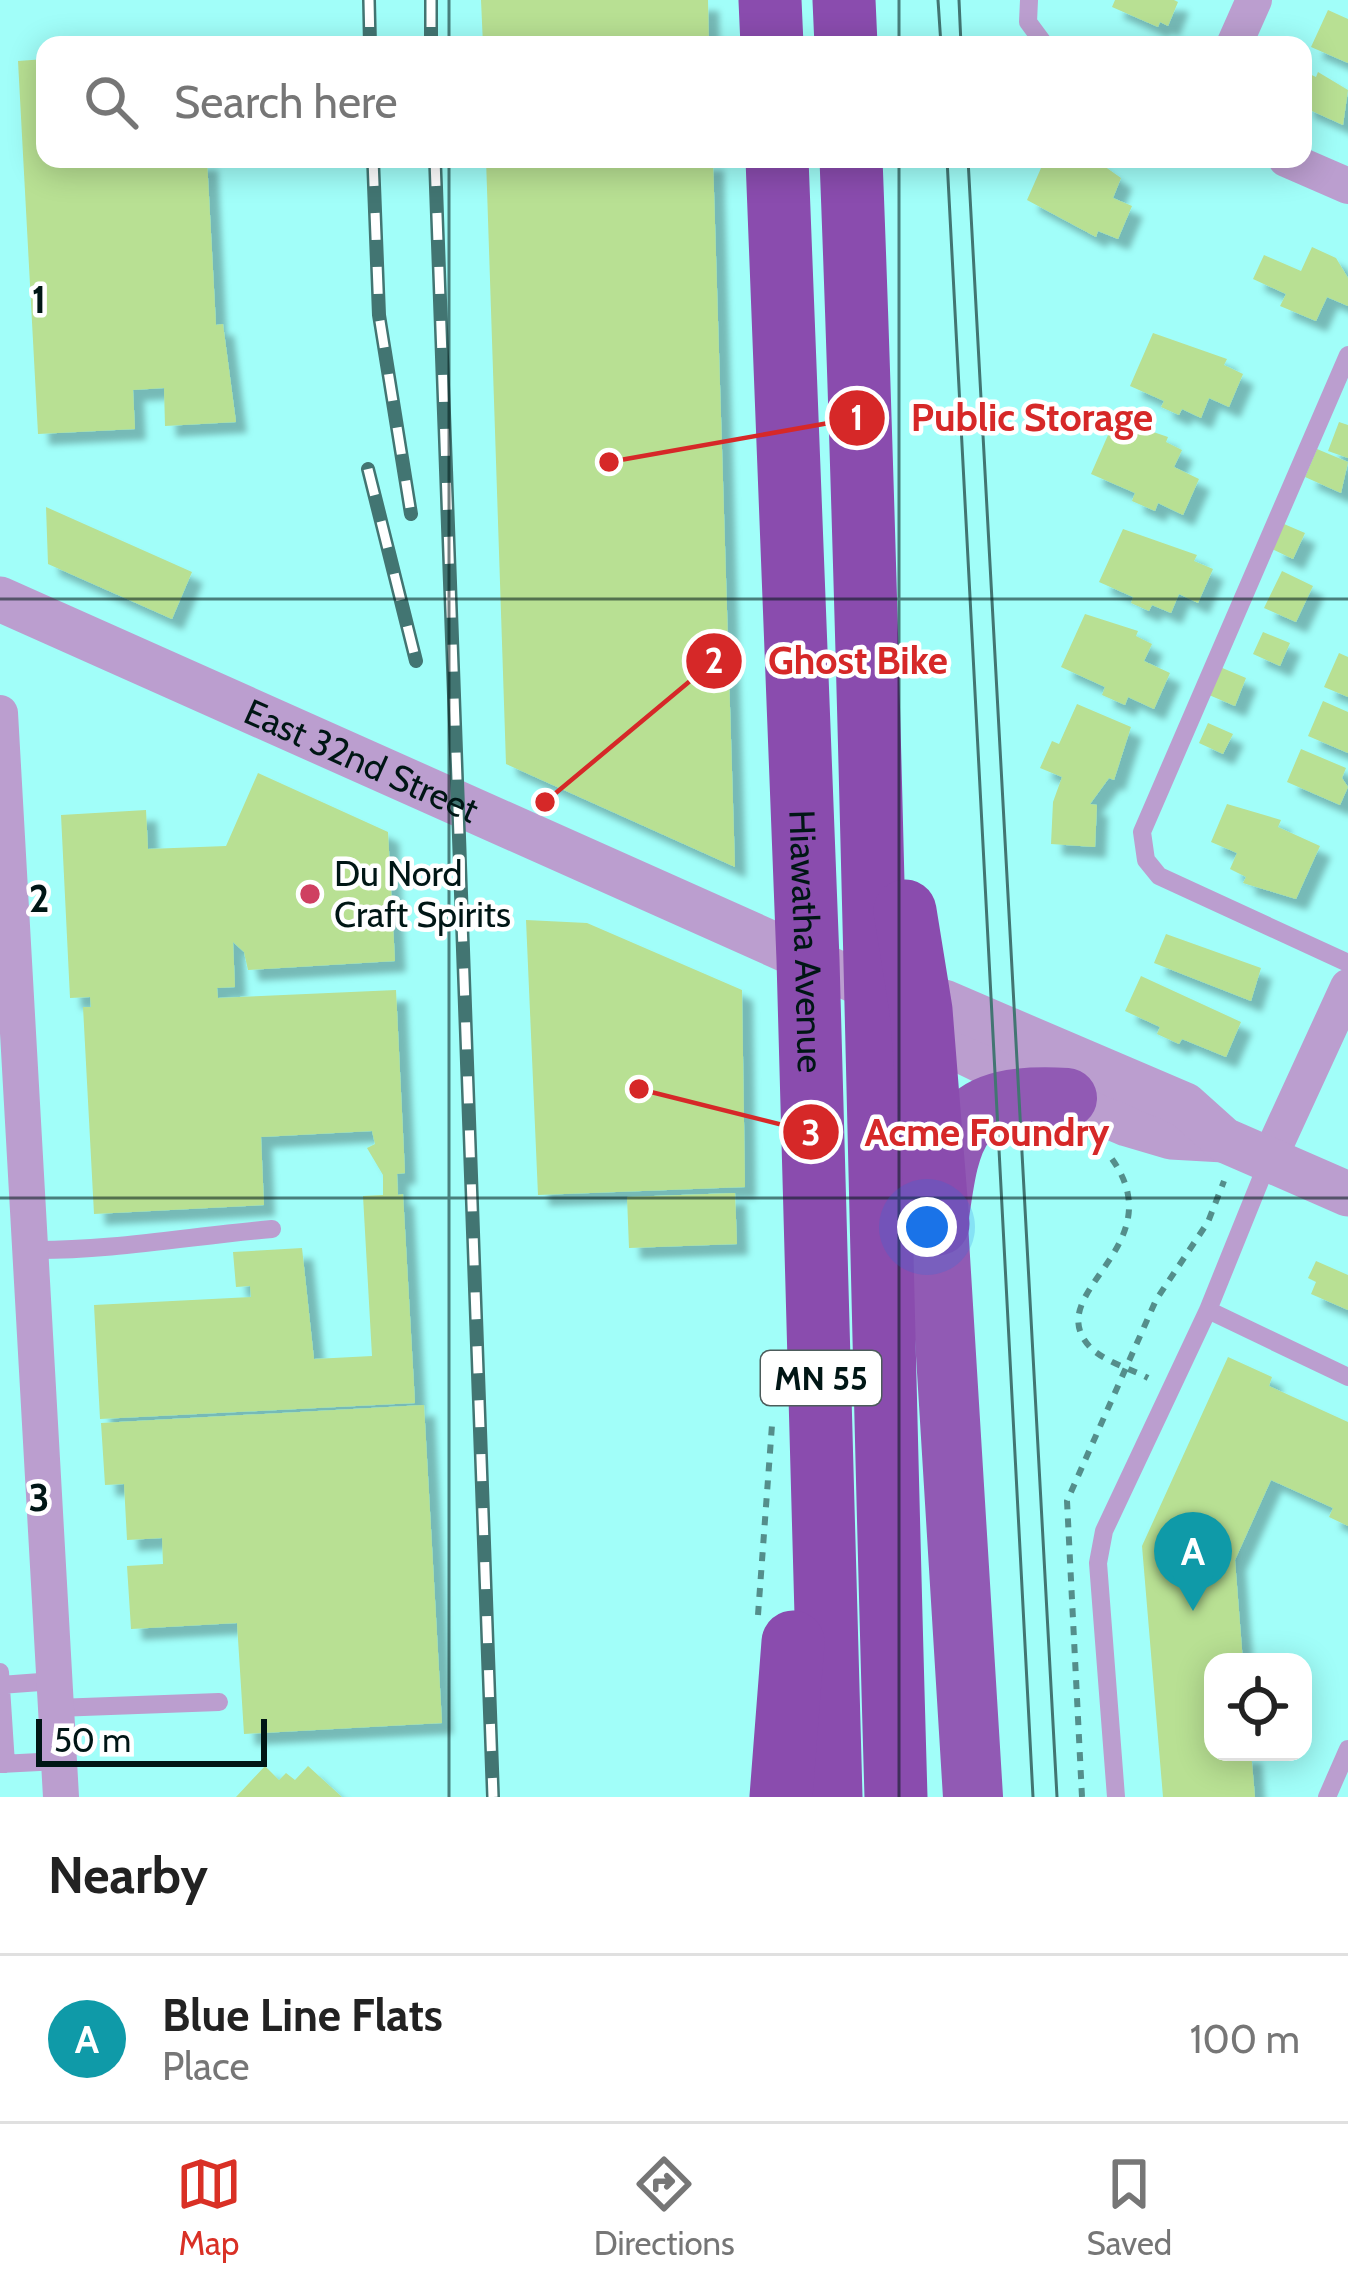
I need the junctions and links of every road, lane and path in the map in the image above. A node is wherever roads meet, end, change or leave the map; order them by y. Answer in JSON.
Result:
{"nodes":[{"id":1,"x":770,"y":0,"type":"edge"},
{"id":2,"x":844,"y":0,"type":"edge"},
{"id":3,"x":1029,"y":0,"type":"edge"},
{"id":4,"x":1254,"y":0,"type":"edge"},
{"id":5,"x":772,"y":36,"type":"edge"},
{"id":6,"x":846,"y":36,"type":"edge"},
{"id":7,"x":1038,"y":36,"type":"edge"},
{"id":8,"x":1238,"y":36,"type":"edge"},
{"id":9,"x":776,"y":168,"type":"edge"},
{"id":10,"x":850,"y":168,"type":"edge"},
{"id":11,"x":1307,"y":168,"type":"edge"},
{"id":12,"x":1348,"y":186,"type":"edge"},
{"id":13,"x":1348,"y":355,"type":"edge"},
{"id":14,"x":0,"y":599,"type":"edge"},
{"id":15,"x":0,"y":712,"type":"edge"},
{"id":16,"x":808,"y":959,"type":"junction"},
{"id":17,"x":1348,"y":963,"type":"edge"},
{"id":18,"x":1348,"y":987,"type":"edge"},
{"id":19,"x":898,"y":999,"type":"junction"},
{"id":20,"x":1083,"y":1120,"type":"junction"},
{"id":21,"x":1224,"y":1140,"type":"junction"},
{"id":22,"x":1269,"y":1159,"type":"junction"},
{"id":23,"x":1348,"y":1194,"type":"edge"},
{"id":24,"x":938,"y":1224,"type":"junction"},
{"id":25,"x":272,"y":1229,"type":"dead end"},
{"id":26,"x":30,"y":1250,"type":"junction"},
{"id":27,"x":1208,"y":1310,"type":"junction"},
{"id":28,"x":819,"y":1317,"type":"junction"},
{"id":29,"x":1348,"y":1377,"type":"edge"},
{"id":30,"x":1169,"y":1390,"type":"junction"},
{"id":31,"x":772,"y":1418,"type":"dead end"},
{"id":32,"x":758,"y":1620,"type":"dead end"},
{"id":33,"x":0,"y":1672,"type":"edge"},
{"id":34,"x":0,"y":1685,"type":"edge"},
{"id":35,"x":55,"y":1695,"type":"junction"},
{"id":36,"x":219,"y":1702,"type":"dead end"},
{"id":37,"x":1348,"y":1749,"type":"edge"},
{"id":38,"x":3,"y":1764,"type":"edge"},
{"id":39,"x":60,"y":1779,"type":"edge"},
{"id":40,"x":781,"y":1797,"type":"edge"},
{"id":41,"x":831,"y":1797,"type":"edge"},
{"id":42,"x":896,"y":1797,"type":"edge"},
{"id":43,"x":973,"y":1797,"type":"edge"},
{"id":44,"x":1116,"y":1797,"type":"edge"},
{"id":45,"x":1327,"y":1797,"type":"edge"}],
"edges":[{"from":1,"to":5,"type":"highway"},
{"from":2,"to":6,"type":"highway"},
{"from":3,"to":7,"type":"lane"},
{"from":4,"to":8,"type":"street"},
{"from":9,"to":16,"type":"highway","name":"Hiawatha Avenue","number":"MN 55"},
{"from":10,"to":19,"type":"highway"},
{"from":11,"to":12,"type":"street"},
{"from":13,"to":17,"type":"lane"},
{"from":14,"to":16,"type":"street","name":"East 32nd Street"},
{"from":15,"to":26,"type":"street"},
{"from":16,"to":19,"type":"street","name":"East 32nd Street"},
{"from":16,"to":28,"type":"highway","name":"Hiawatha Avenue","number":"MN 55"},
{"from":18,"to":22,"type":"street"},
{"from":19,"to":20,"type":"street","name":"East 32nd Street"},
{"from":19,"to":21,"type":"street","name":"East 32nd Street"},
{"from":19,"to":24,"type":"highway"},
{"from":19,"to":42,"type":"highway","name":"Hiawatha Avenue","number":"MN 55"},
{"from":20,"to":21,"type":"street","name":"East 32nd Street"},
{"from":20,"to":24,"type":"main road"},
{"from":20,"to":30,"type":"path"},
{"from":21,"to":22,"type":"street","name":"East 32nd Street"},
{"from":22,"to":23,"type":"street","name":"East 32nd Street"},
{"from":22,"to":27,"type":"lane"},
{"from":24,"to":43,"type":"main road"},
{"from":25,"to":26,"type":"lane"},
{"from":26,"to":35,"type":"street"},
{"from":27,"to":29,"type":"lane"},
{"from":27,"to":30,"type":"lane"},
{"from":28,"to":40,"type":"highway"},
{"from":28,"to":41,"type":"highway","name":"Hiawatha Avenue","number":"MN 55"},
{"from":30,"to":44,"type":"lane"},
{"from":31,"to":32,"type":"path"},
{"from":33,"to":34,"type":"lane"},
{"from":34,"to":35,"type":"lane"},
{"from":34,"to":38,"type":"lane"},
{"from":35,"to":36,"type":"lane"},
{"from":35,"to":39,"type":"street"},
{"from":37,"to":45,"type":"lane"},
{"from":38,"to":39,"type":"lane"}]}
